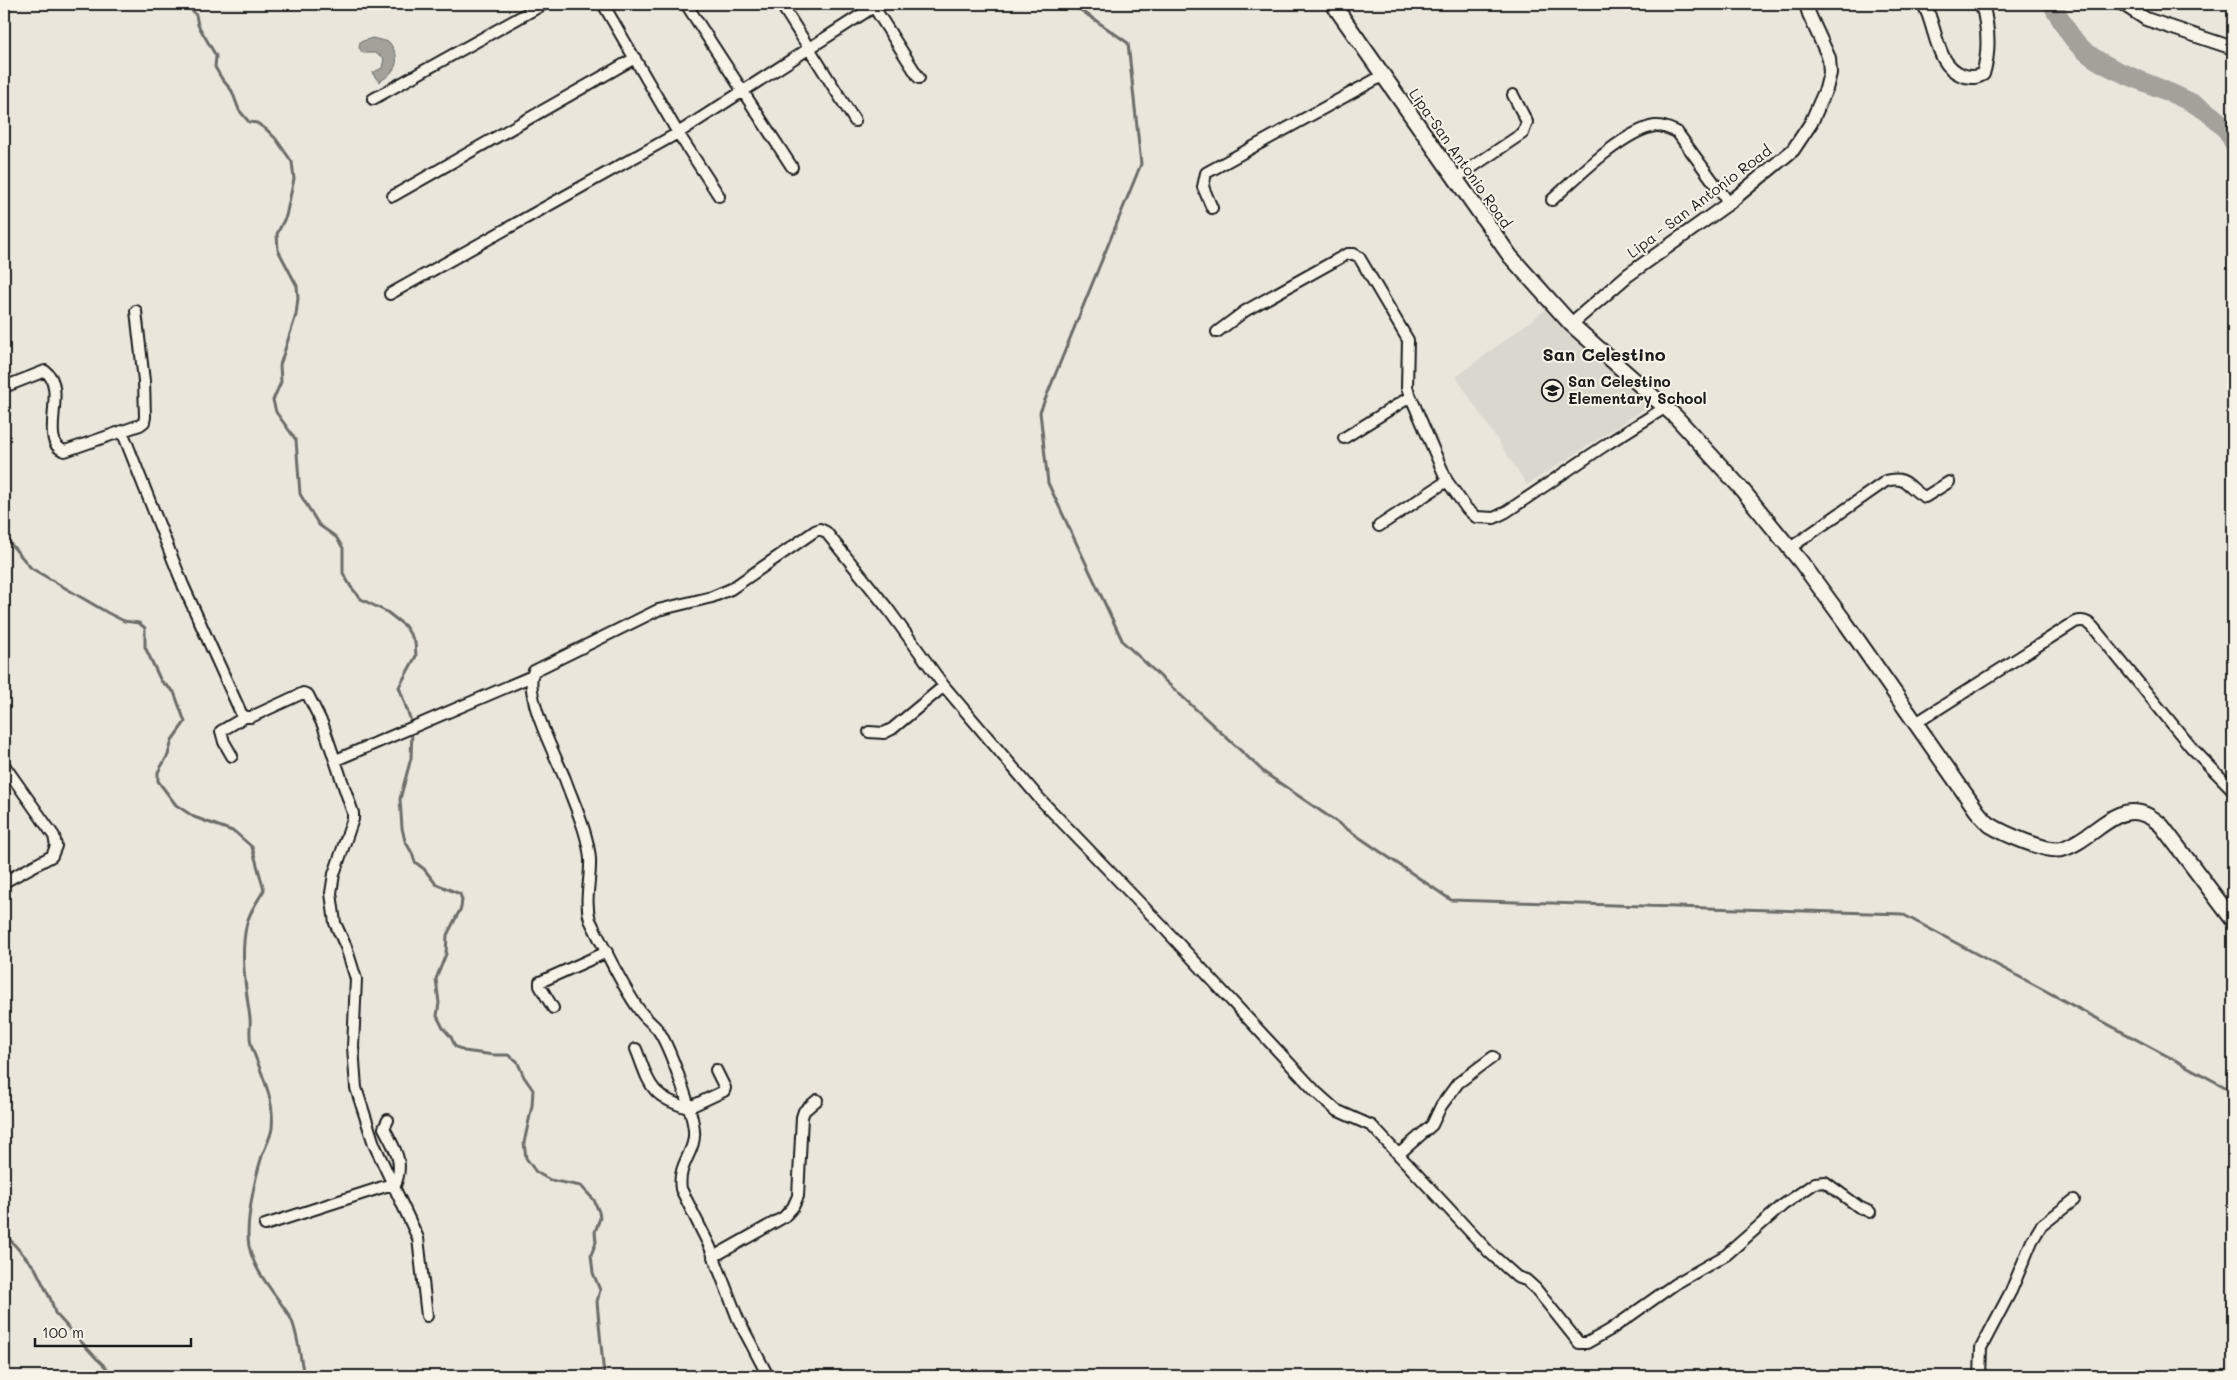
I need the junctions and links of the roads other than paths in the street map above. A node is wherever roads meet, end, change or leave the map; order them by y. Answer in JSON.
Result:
{"nodes":[{"id":1,"x":544,"y":4,"type":"edge"},
{"id":2,"x":686,"y":4,"type":"edge"},
{"id":3,"x":780,"y":4,"type":"edge"},
{"id":4,"x":1333,"y":4,"type":"edge"},
{"id":5,"x":1806,"y":4,"type":"edge"},
{"id":6,"x":1924,"y":4,"type":"edge"},
{"id":7,"x":1982,"y":4,"type":"edge"},
{"id":8,"x":2122,"y":4,"type":"edge"},
{"id":9,"x":605,"y":5,"type":"edge"},
{"id":10,"x":875,"y":5,"type":"edge"},
{"id":11,"x":2233,"y":48,"type":"edge"},
{"id":12,"x":809,"y":49,"type":"junction"},
{"id":13,"x":635,"y":58,"type":"junction"},
{"id":14,"x":1382,"y":76,"type":"junction"},
{"id":15,"x":919,"y":78,"type":"dead end"},
{"id":16,"x":743,"y":91,"type":"junction"},
{"id":17,"x":1513,"y":95,"type":"dead end"},
{"id":18,"x":373,"y":98,"type":"dead end"},
{"id":19,"x":855,"y":121,"type":"dead end"},
{"id":20,"x":678,"y":133,"type":"junction"},
{"id":21,"x":792,"y":167,"type":"dead end"},
{"id":22,"x":1456,"y":178,"type":"junction"},
{"id":23,"x":393,"y":196,"type":"dead end"},
{"id":24,"x":718,"y":196,"type":"dead end"},
{"id":25,"x":1552,"y":200,"type":"dead end"},
{"id":26,"x":1729,"y":203,"type":"junction"},
{"id":27,"x":1212,"y":208,"type":"dead end"},
{"id":28,"x":390,"y":294,"type":"dead end"},
{"id":29,"x":136,"y":310,"type":"dead end"},
{"id":30,"x":1572,"y":324,"type":"junction"},
{"id":31,"x":1217,"y":332,"type":"dead end"},
{"id":32,"x":4,"y":387,"type":"edge"},
{"id":33,"x":1410,"y":397,"type":"junction"},
{"id":34,"x":1666,"y":407,"type":"junction"},
{"id":35,"x":122,"y":431,"type":"junction"},
{"id":36,"x":1344,"y":438,"type":"dead end"},
{"id":37,"x":1447,"y":481,"type":"junction"},
{"id":38,"x":1949,"y":482,"type":"dead end"},
{"id":39,"x":1379,"y":526,"type":"dead end"},
{"id":40,"x":1790,"y":548,"type":"junction"},
{"id":41,"x":530,"y":677,"type":"junction"},
{"id":42,"x":944,"y":686,"type":"junction"},
{"id":43,"x":245,"y":717,"type":"junction"},
{"id":44,"x":1916,"y":724,"type":"junction"},
{"id":45,"x":869,"y":732,"type":"dead end"},
{"id":46,"x":232,"y":756,"type":"dead end"},
{"id":47,"x":336,"y":760,"type":"junction"},
{"id":48,"x":4,"y":765,"type":"edge"},
{"id":49,"x":2233,"y":790,"type":"edge"},
{"id":50,"x":4,"y":882,"type":"edge"},
{"id":51,"x":2233,"y":920,"type":"edge"},
{"id":52,"x":607,"y":952,"type":"junction"},
{"id":53,"x":553,"y":1008,"type":"dead end"},
{"id":54,"x":636,"y":1049,"type":"dead end"},
{"id":55,"x":1493,"y":1057,"type":"dead end"},
{"id":56,"x":716,"y":1070,"type":"dead end"},
{"id":57,"x":817,"y":1100,"type":"dead end"},
{"id":58,"x":688,"y":1108,"type":"junction"},
{"id":59,"x":388,"y":1120,"type":"dead end"},
{"id":60,"x":1399,"y":1154,"type":"junction"},
{"id":61,"x":393,"y":1186,"type":"junction"},
{"id":62,"x":2074,"y":1200,"type":"dead end"},
{"id":63,"x":1870,"y":1212,"type":"dead end"},
{"id":64,"x":265,"y":1225,"type":"dead end"},
{"id":65,"x":713,"y":1256,"type":"junction"},
{"id":66,"x":427,"y":1316,"type":"dead end"},
{"id":67,"x":768,"y":1376,"type":"edge"},
{"id":68,"x":1980,"y":1376,"type":"edge"}],
"edges":[{"from":1,"to":18,"type":"street"},
{"from":2,"to":16,"type":"street"},
{"from":3,"to":12,"type":"street"},
{"from":4,"to":14,"type":"main road","name":"Lipa-San Antonio Road"},
{"from":5,"to":26,"type":"street","name":"Lipa - San Antonio Road"},
{"from":6,"to":7,"type":"street"},
{"from":8,"to":11,"type":"street"},
{"from":9,"to":13,"type":"street"},
{"from":10,"to":12,"type":"street"},
{"from":10,"to":15,"type":"street"},
{"from":12,"to":16,"type":"street"},
{"from":12,"to":19,"type":"street"},
{"from":13,"to":20,"type":"street"},
{"from":13,"to":23,"type":"street"},
{"from":14,"to":22,"type":"main road","name":"Lipa-San Antonio Road"},
{"from":14,"to":27,"type":"street"},
{"from":16,"to":20,"type":"street"},
{"from":16,"to":21,"type":"street"},
{"from":17,"to":22,"type":"street"},
{"from":20,"to":24,"type":"street"},
{"from":20,"to":28,"type":"street"},
{"from":22,"to":30,"type":"main road","name":"Lipa-San Antonio Road"},
{"from":25,"to":26,"type":"street"},
{"from":26,"to":30,"type":"street","name":"Lipa - San Antonio Road"},
{"from":29,"to":35,"type":"street"},
{"from":30,"to":34,"type":"main road","name":"Lipa-San Antonio Road"},
{"from":31,"to":33,"type":"street"},
{"from":32,"to":35,"type":"street"},
{"from":33,"to":36,"type":"street"},
{"from":33,"to":37,"type":"street"},
{"from":34,"to":37,"type":"street"},
{"from":34,"to":40,"type":"main road","name":"Lipa-San Antonio Road"},
{"from":35,"to":43,"type":"street"},
{"from":37,"to":39,"type":"street"},
{"from":38,"to":40,"type":"street"},
{"from":40,"to":44,"type":"main road","name":"Lipa-San Antonio Road"},
{"from":41,"to":42,"type":"street"},
{"from":41,"to":47,"type":"street"},
{"from":41,"to":52,"type":"street"},
{"from":42,"to":45,"type":"street"},
{"from":42,"to":60,"type":"street"},
{"from":43,"to":46,"type":"street"},
{"from":43,"to":47,"type":"street"},
{"from":44,"to":49,"type":"street"},
{"from":44,"to":51,"type":"main road","name":"Lipa-San Antonio Road"},
{"from":47,"to":61,"type":"street"},
{"from":48,"to":50,"type":"street"},
{"from":52,"to":53,"type":"street"},
{"from":52,"to":58,"type":"street"},
{"from":54,"to":58,"type":"street"},
{"from":55,"to":60,"type":"street"},
{"from":56,"to":58,"type":"street"},
{"from":57,"to":65,"type":"street"},
{"from":58,"to":65,"type":"street"},
{"from":59,"to":61,"type":"street"},
{"from":60,"to":63,"type":"street"},
{"from":61,"to":64,"type":"street"},
{"from":61,"to":66,"type":"street"},
{"from":62,"to":68,"type":"street"},
{"from":65,"to":67,"type":"street"}]}
